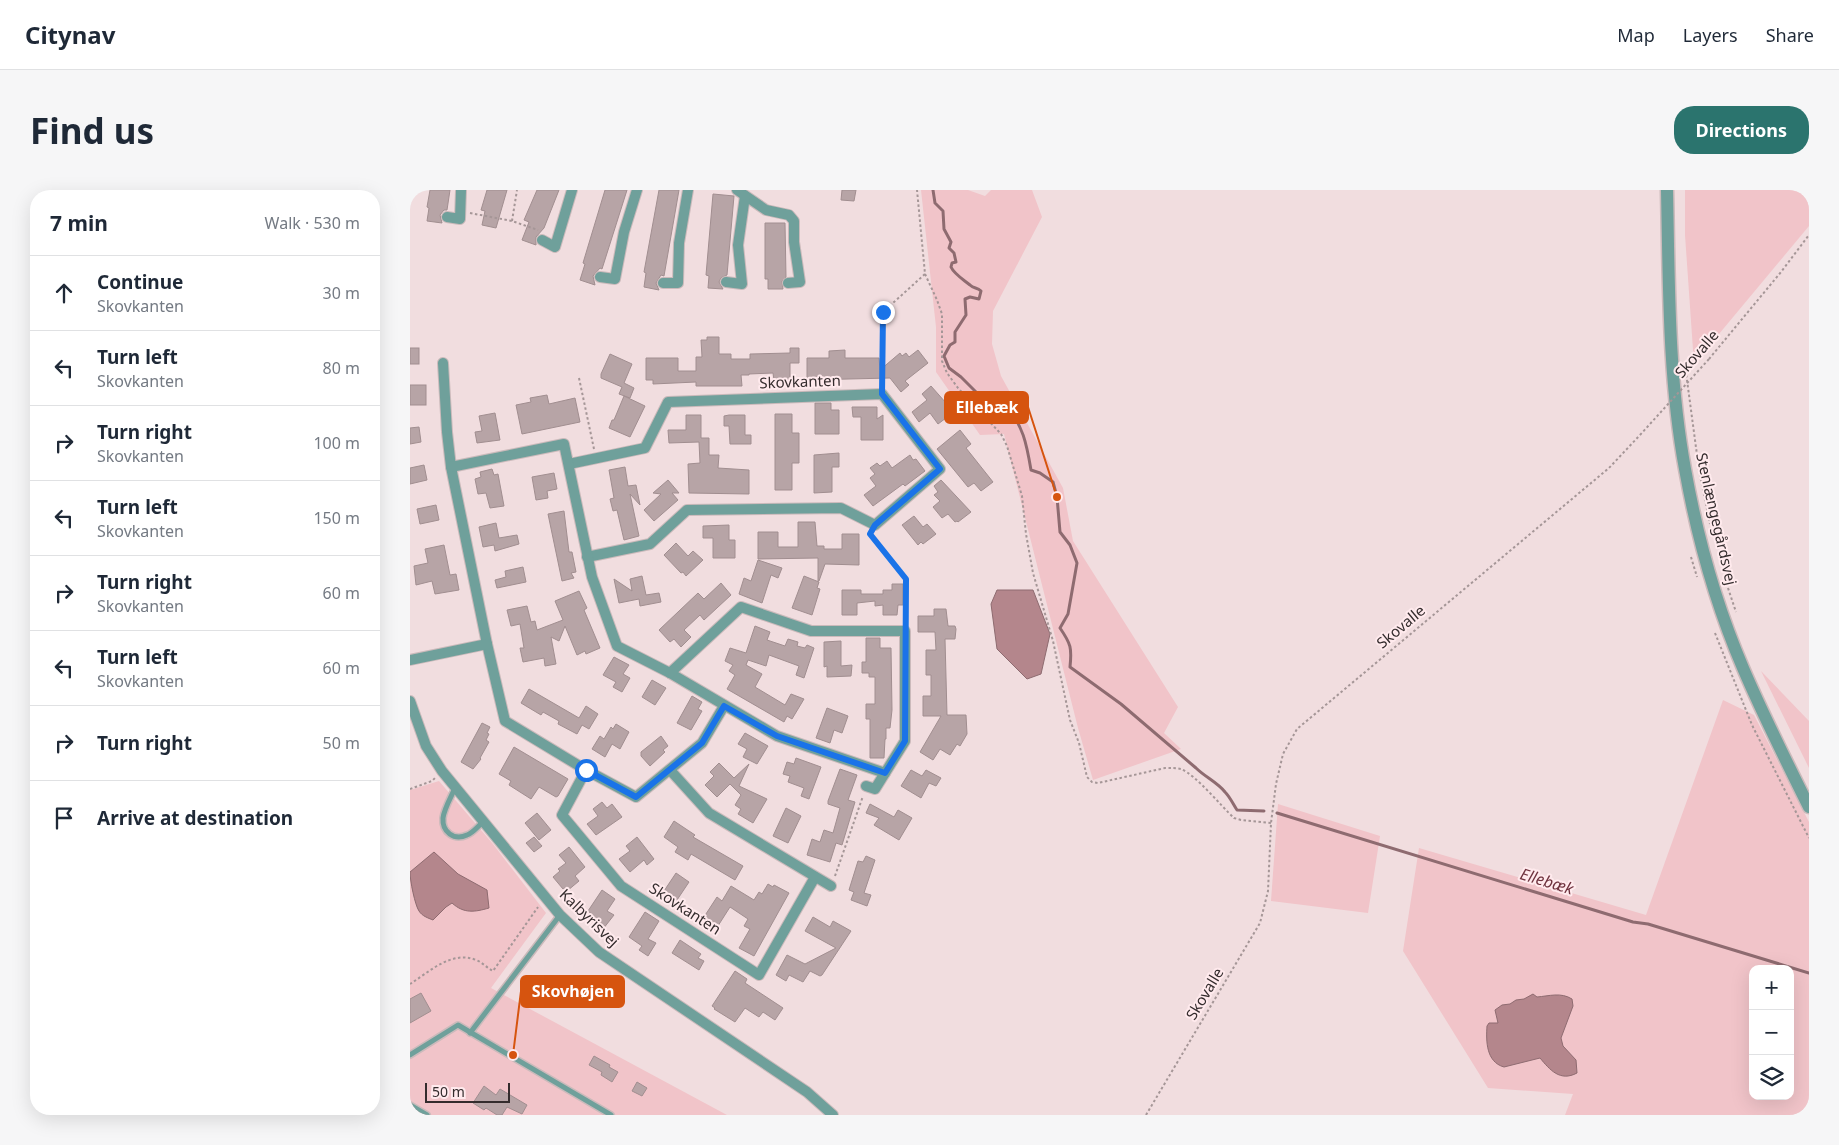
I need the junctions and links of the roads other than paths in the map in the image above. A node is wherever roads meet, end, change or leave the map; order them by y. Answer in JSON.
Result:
{"nodes":[{"id":1,"x":461,"y":190,"type":"edge"},
{"id":2,"x":572,"y":190,"type":"edge"},
{"id":3,"x":636,"y":190,"type":"edge"},
{"id":4,"x":688,"y":190,"type":"edge"},
{"id":5,"x":1667,"y":190,"type":"edge"},
{"id":6,"x":741,"y":193,"type":"edge"},
{"id":7,"x":447,"y":217,"type":"dead end"},
{"id":8,"x":542,"y":240,"type":"road end"},
{"id":9,"x":600,"y":276,"type":"dead end"},
{"id":10,"x":726,"y":282,"type":"dead end"},
{"id":11,"x":788,"y":283,"type":"dead end"},
{"id":12,"x":663,"y":284,"type":"dead end"},
{"id":13,"x":443,"y":363,"type":"dead end"},
{"id":14,"x":569,"y":464,"type":"junction"},
{"id":15,"x":451,"y":467,"type":"junction"},
{"id":16,"x":587,"y":557,"type":"junction"},
{"id":17,"x":487,"y":644,"type":"junction"},
{"id":18,"x":410,"y":660,"type":"edge"},
{"id":19,"x":670,"y":674,"type":"junction"},
{"id":20,"x":410,"y":701,"type":"edge"},
{"id":21,"x":724,"y":706,"type":"junction"},
{"id":22,"x":586,"y":770,"type":"junction"},
{"id":23,"x":670,"y":770,"type":"junction"},
{"id":24,"x":885,"y":773,"type":"junction"},
{"id":25,"x":866,"y":786,"type":"road end"},
{"id":26,"x":455,"y":788,"type":"junction"},
{"id":27,"x":1809,"y":807,"type":"edge"},
{"id":28,"x":483,"y":822,"type":"junction"},
{"id":29,"x":815,"y":877,"type":"junction"},
{"id":30,"x":831,"y":886,"type":"road end"},
{"id":31,"x":560,"y":914,"type":"junction"},
{"id":32,"x":470,"y":1033,"type":"junction"},
{"id":33,"x":410,"y":1055,"type":"edge"},
{"id":34,"x":410,"y":1105,"type":"edge"},
{"id":35,"x":427,"y":1115,"type":"edge"},
{"id":36,"x":611,"y":1115,"type":"edge"},
{"id":37,"x":832,"y":1115,"type":"edge"}],
"edges":[{"from":1,"to":7,"type":"street"},
{"from":2,"to":8,"type":"street"},
{"from":3,"to":9,"type":"street"},
{"from":4,"to":12,"type":"street"},
{"from":5,"to":27,"type":"street","name":"Stenlængegårdsvej"},
{"from":6,"to":10,"type":"street"},
{"from":6,"to":11,"type":"street"},
{"from":13,"to":15,"type":"street"},
{"from":14,"to":15,"type":"street"},
{"from":14,"to":16,"type":"street"},
{"from":14,"to":16,"type":"street","name":"Skovkanten"},
{"from":15,"to":17,"type":"street"},
{"from":16,"to":19,"type":"street"},
{"from":17,"to":18,"type":"street"},
{"from":17,"to":22,"type":"street"},
{"from":19,"to":21,"type":"street"},
{"from":19,"to":24,"type":"street"},
{"from":20,"to":26,"type":"street","name":"Kalbyrisvej"},
{"from":21,"to":23,"type":"street"},
{"from":21,"to":24,"type":"street"},
{"from":22,"to":23,"type":"street"},
{"from":22,"to":29,"type":"street","name":"Skovkanten"},
{"from":23,"to":29,"type":"street"},
{"from":24,"to":25,"type":"street"},
{"from":26,"to":28,"type":"street","name":"Kalbyrisvej"},
{"from":26,"to":28,"type":"lane"},
{"from":28,"to":31,"type":"street","name":"Kalbyrisvej"},
{"from":29,"to":30,"type":"street"},
{"from":31,"to":32,"type":"lane"},
{"from":31,"to":37,"type":"street","name":"Kalbyrisvej"},
{"from":32,"to":33,"type":"lane"},
{"from":32,"to":36,"type":"lane"},
{"from":34,"to":35,"type":"lane"}]}
